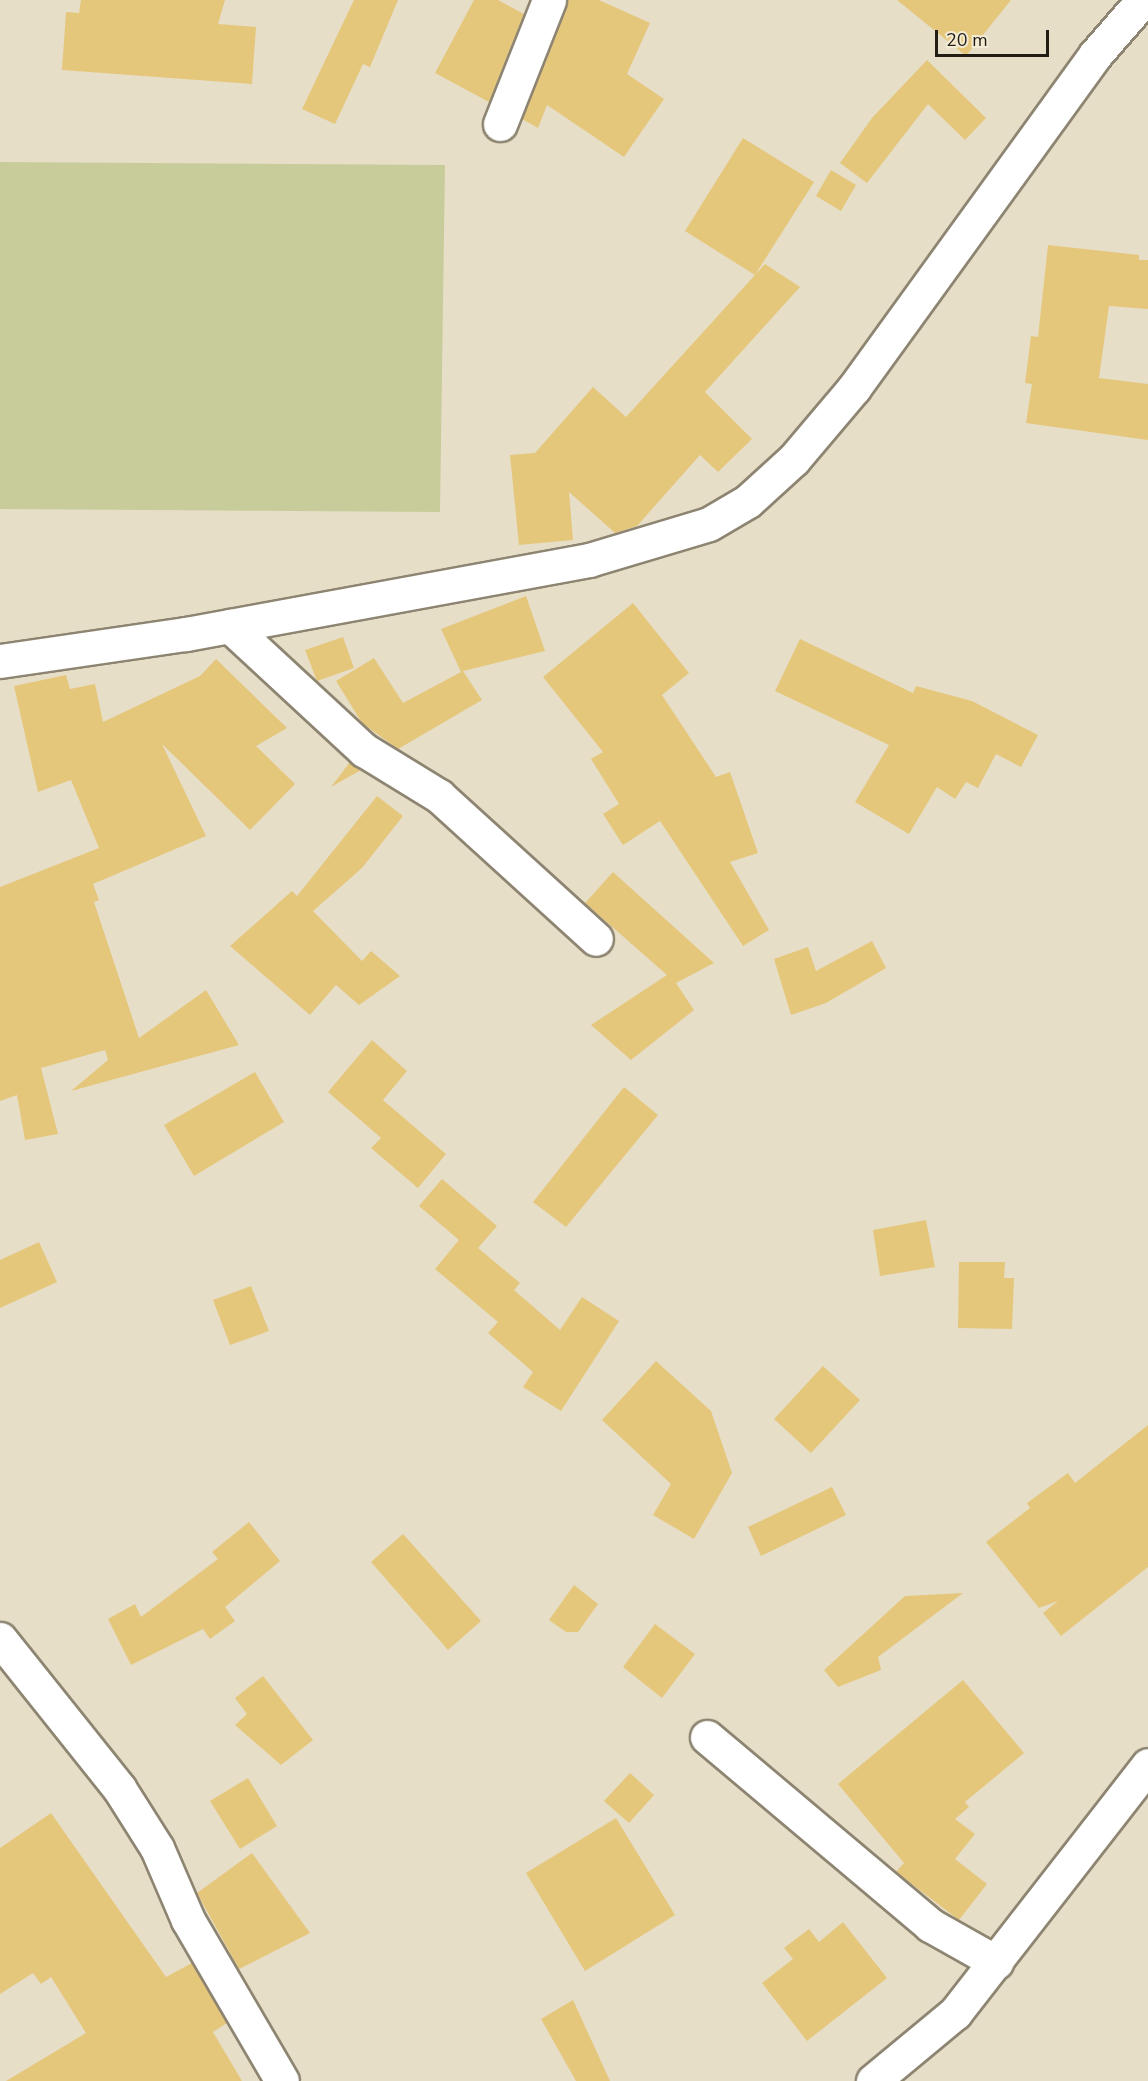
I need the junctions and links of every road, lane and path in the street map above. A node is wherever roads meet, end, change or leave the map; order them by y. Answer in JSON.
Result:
{"nodes":[{"id":1,"x":549,"y":0,"type":"edge"},
{"id":2,"x":1143,"y":0,"type":"edge"},
{"id":3,"x":500,"y":124,"type":"dead end"},
{"id":4,"x":230,"y":626,"type":"junction"},
{"id":5,"x":0,"y":661,"type":"edge"},
{"id":6,"x":596,"y":939,"type":"dead end"},
{"id":7,"x":0,"y":1639,"type":"edge"},
{"id":8,"x":707,"y":1737,"type":"dead end"},
{"id":9,"x":1148,"y":1766,"type":"edge"},
{"id":10,"x":996,"y":1962,"type":"junction"},
{"id":11,"x":282,"y":2081,"type":"edge"},
{"id":12,"x":873,"y":2081,"type":"edge"}],
"edges":[{"from":1,"to":3,"type":"street"},
{"from":2,"to":4,"type":"street"},
{"from":4,"to":5,"type":"street"},
{"from":4,"to":6,"type":"street"},
{"from":7,"to":11,"type":"street"},
{"from":8,"to":10,"type":"street"},
{"from":9,"to":10,"type":"street"},
{"from":10,"to":12,"type":"street"}]}
